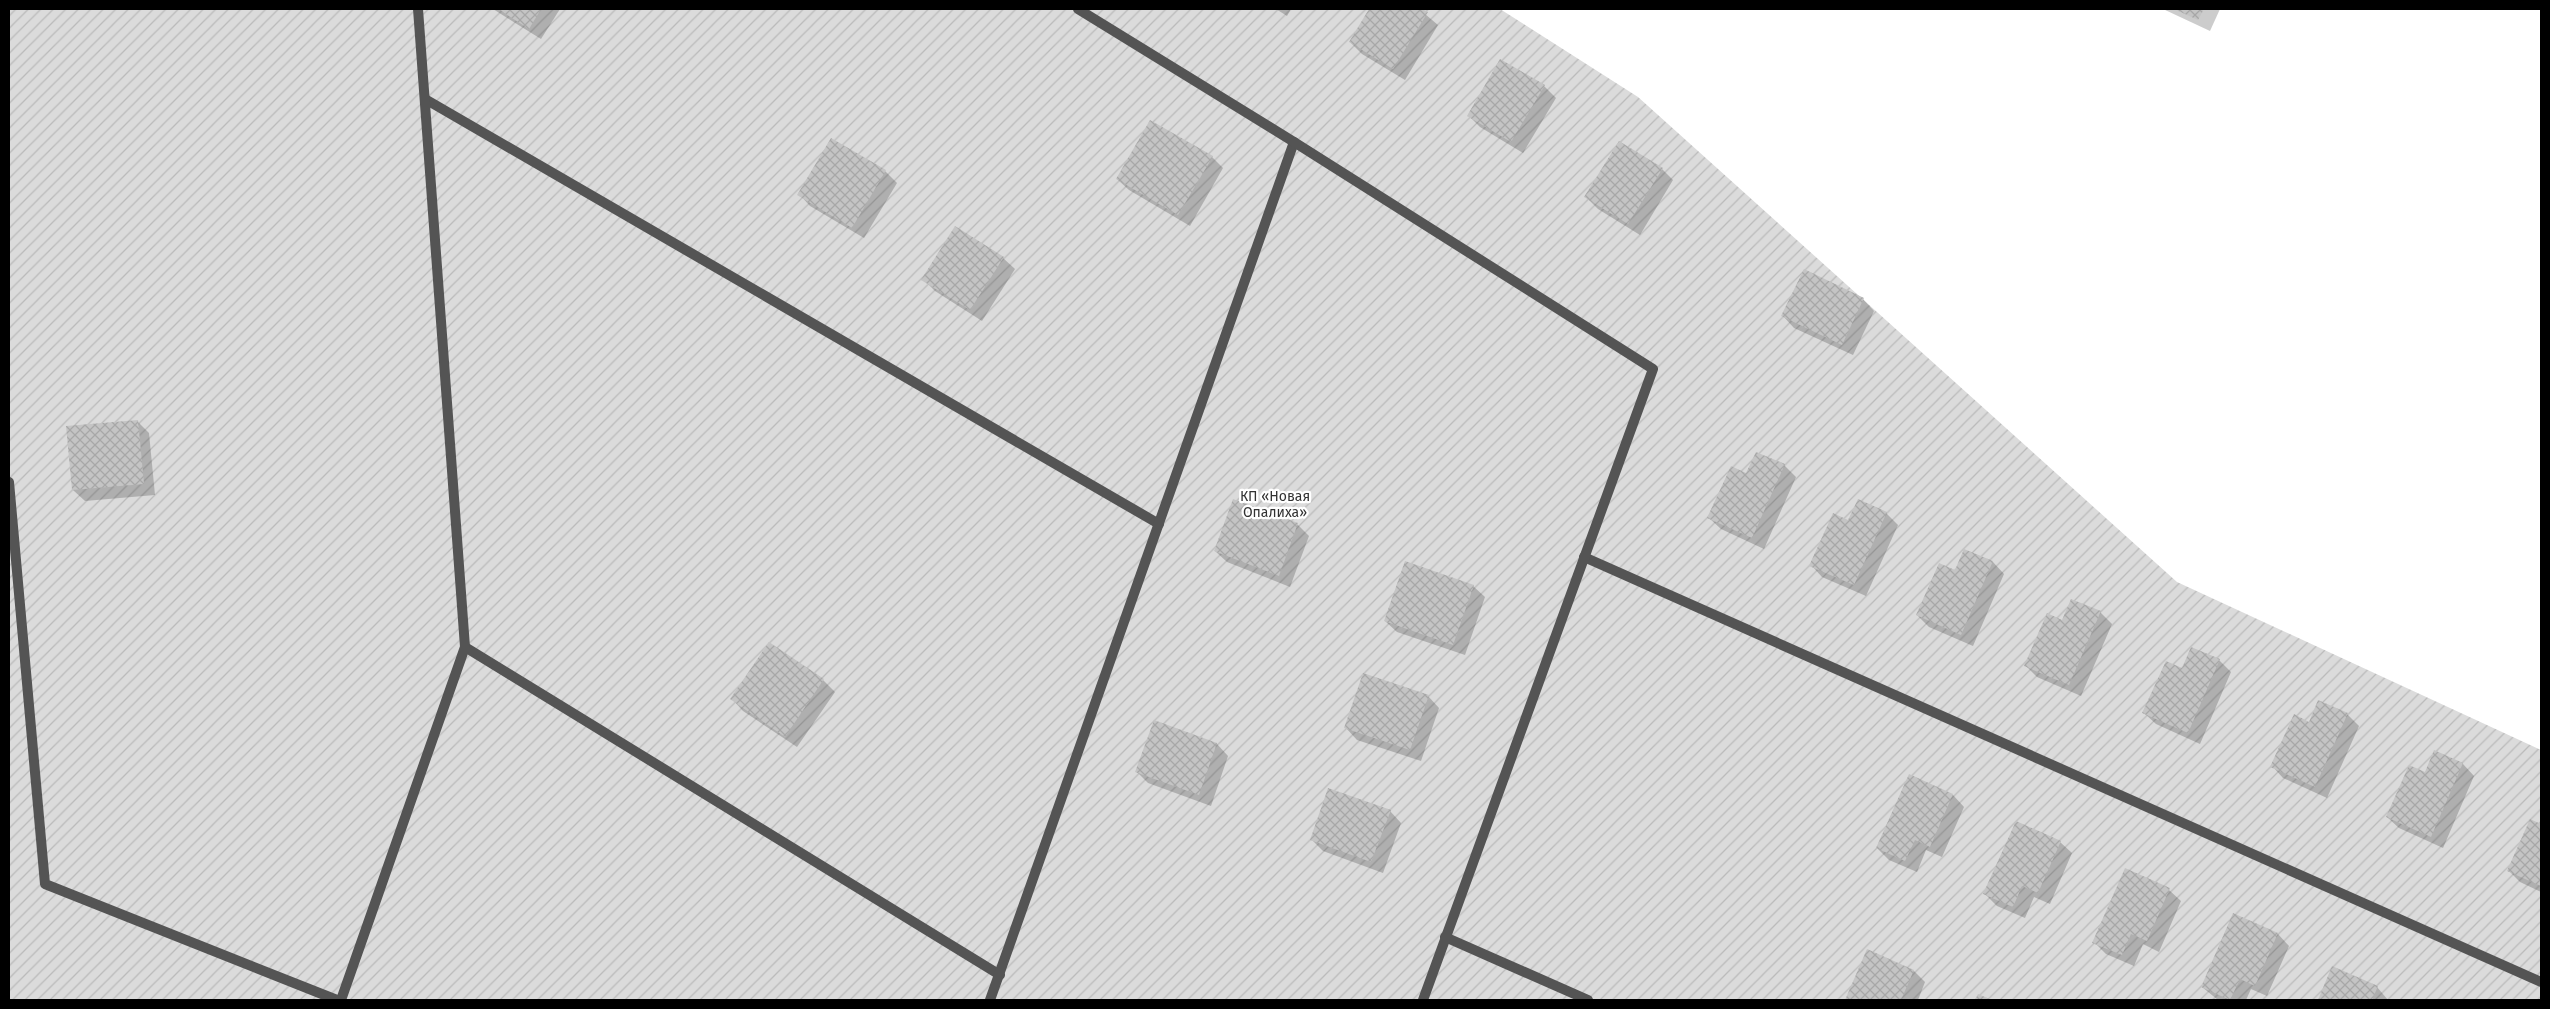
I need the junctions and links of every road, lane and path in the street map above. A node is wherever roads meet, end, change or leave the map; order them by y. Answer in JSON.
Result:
{"nodes":[{"id":1,"x":418,"y":9,"type":"edge"},
{"id":2,"x":1078,"y":9,"type":"edge"},
{"id":3,"x":425,"y":99,"type":"junction"},
{"id":4,"x":1294,"y":142,"type":"junction"},
{"id":5,"x":9,"y":482,"type":"edge"},
{"id":6,"x":1159,"y":524,"type":"junction"},
{"id":7,"x":1584,"y":557,"type":"junction"},
{"id":8,"x":465,"y":647,"type":"junction"},
{"id":9,"x":1446,"y":937,"type":"junction"},
{"id":10,"x":1000,"y":975,"type":"junction"},
{"id":11,"x":2541,"y":982,"type":"edge"},
{"id":12,"x":339,"y":1000,"type":"edge"},
{"id":13,"x":990,"y":1000,"type":"edge"},
{"id":14,"x":1423,"y":1000,"type":"edge"},
{"id":15,"x":1588,"y":1000,"type":"edge"}],
"edges":[{"from":1,"to":3,"type":"street"},
{"from":2,"to":4,"type":"street"},
{"from":3,"to":6,"type":"street"},
{"from":3,"to":8,"type":"street"},
{"from":4,"to":6,"type":"street"},
{"from":4,"to":7,"type":"street"},
{"from":5,"to":12,"type":"street"},
{"from":6,"to":10,"type":"street"},
{"from":7,"to":9,"type":"street"},
{"from":7,"to":11,"type":"street"},
{"from":8,"to":10,"type":"street"},
{"from":8,"to":12,"type":"street"},
{"from":9,"to":14,"type":"street"},
{"from":9,"to":15,"type":"street"},
{"from":10,"to":13,"type":"street"}]}
